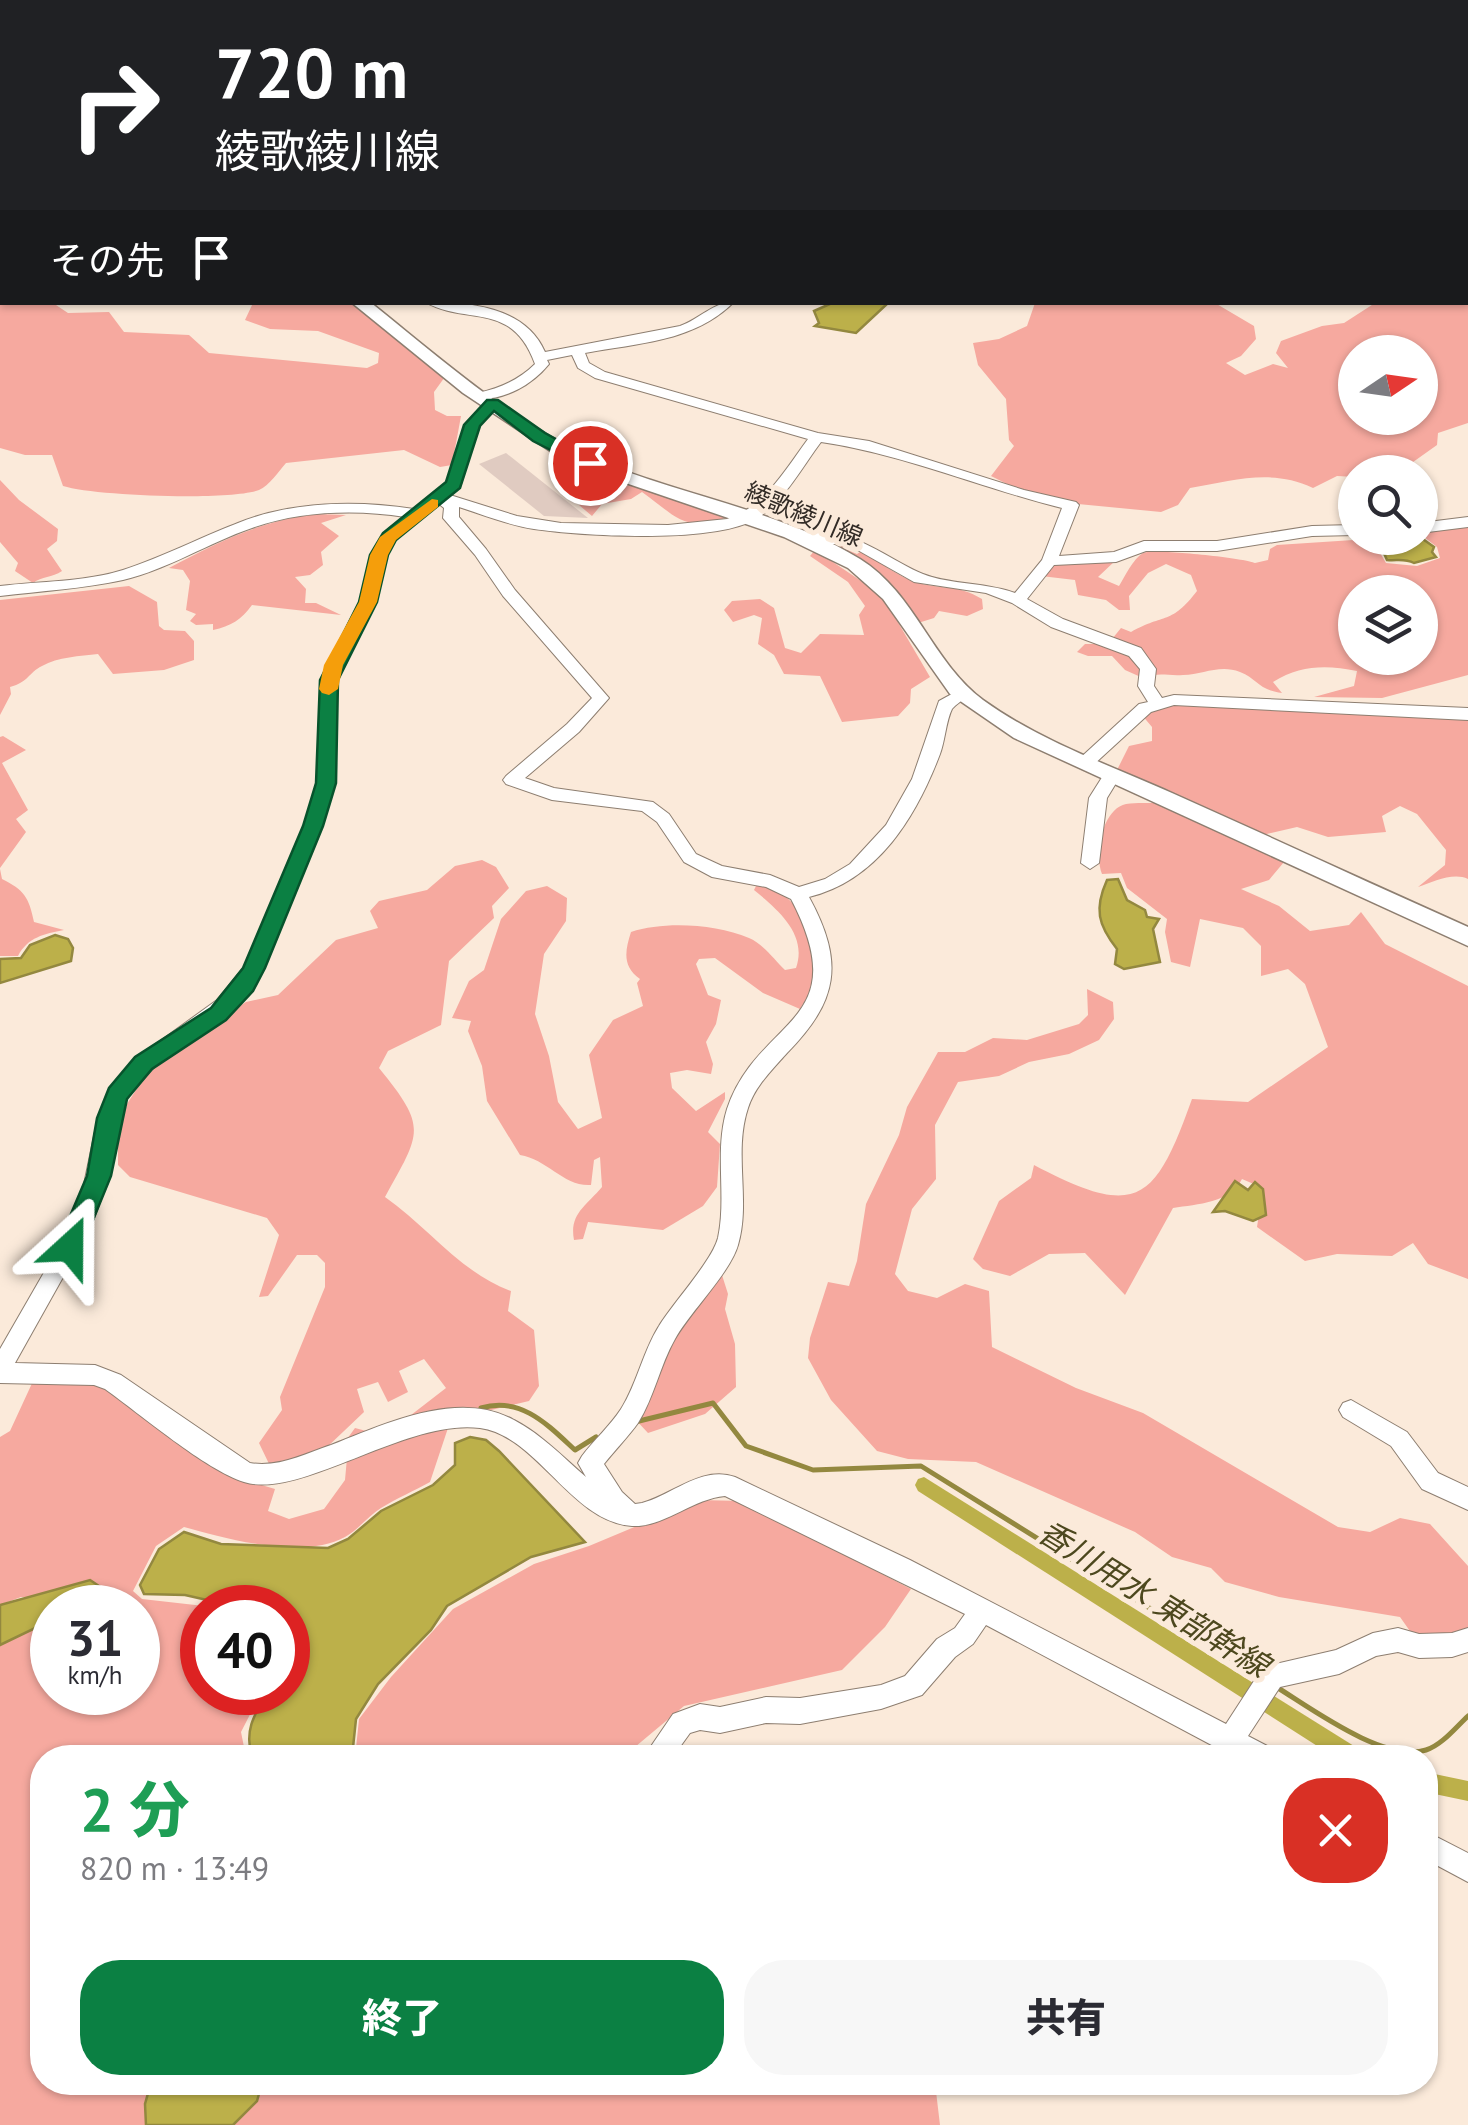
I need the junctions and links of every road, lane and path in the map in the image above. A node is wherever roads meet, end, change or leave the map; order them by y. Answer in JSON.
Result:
{"nodes":[{"id":1,"x":363,"y":305,"type":"edge"},
{"id":2,"x":451,"y":305,"type":"edge"},
{"id":3,"x":724,"y":305,"type":"edge"},
{"id":4,"x":577,"y":352,"type":"junction"},
{"id":5,"x":541,"y":357,"type":"junction"},
{"id":6,"x":488,"y":399,"type":"junction"},
{"id":7,"x":817,"y":436,"type":"junction"},
{"id":8,"x":440,"y":498,"type":"junction"},
{"id":9,"x":417,"y":514,"type":"junction"},
{"id":10,"x":748,"y":518,"type":"junction"},
{"id":11,"x":1468,"y":522,"type":"edge"},
{"id":12,"x":1438,"y":526,"type":"edge"},
{"id":13,"x":1338,"y":530,"type":"edge"},
{"id":14,"x":807,"y":540,"type":"junction"},
{"id":15,"x":1049,"y":561,"type":"junction"},
{"id":16,"x":0,"y":591,"type":"edge"},
{"id":17,"x":1018,"y":600,"type":"junction"},
{"id":18,"x":961,"y":694,"type":"junction"},
{"id":19,"x":1158,"y":703,"type":"junction"},
{"id":20,"x":1468,"y":714,"type":"edge"},
{"id":21,"x":1085,"y":763,"type":"junction"},
{"id":22,"x":1112,"y":775,"type":"junction"},
{"id":23,"x":1090,"y":863,"type":"dead end"},
{"id":24,"x":798,"y":894,"type":"junction"},
{"id":25,"x":1468,"y":937,"type":"edge"},
{"id":26,"x":0,"y":1371,"type":"edge"},
{"id":27,"x":1351,"y":1410,"type":"dead end"},
{"id":28,"x":1468,"y":1500,"type":"edge"},
{"id":29,"x":632,"y":1515,"type":"junction"},
{"id":30,"x":982,"y":1610,"type":"junction"},
{"id":31,"x":1468,"y":1640,"type":"edge"},
{"id":32,"x":1231,"y":1740,"type":"junction"},
{"id":33,"x":665,"y":1745,"type":"edge"},
{"id":34,"x":1240,"y":1745,"type":"edge"},
{"id":35,"x":1438,"y":1851,"type":"edge"},
{"id":36,"x":1468,"y":1868,"type":"edge"}],
"edges":[{"from":1,"to":6,"type":"main road","name":"綾歌綾川線"},
{"from":2,"to":5,"type":"street"},
{"from":3,"to":4,"type":"street"},
{"from":4,"to":5,"type":"street"},
{"from":4,"to":7,"type":"street"},
{"from":5,"to":6,"type":"street"},
{"from":6,"to":8,"type":"street"},
{"from":6,"to":10,"type":"main road","name":"綾歌綾川線"},
{"from":7,"to":10,"type":"street"},
{"from":7,"to":15,"type":"street"},
{"from":8,"to":9,"type":"street"},
{"from":8,"to":10,"type":"street"},
{"from":8,"to":24,"type":"street"},
{"from":9,"to":16,"type":"street"},
{"from":9,"to":26,"type":"street"},
{"from":10,"to":14,"type":"main road","name":"綾歌綾川線"},
{"from":11,"to":12,"type":"street"},
{"from":13,"to":15,"type":"street"},
{"from":14,"to":17,"type":"street"},
{"from":14,"to":18,"type":"main road","name":"綾歌綾川線"},
{"from":15,"to":17,"type":"street"},
{"from":17,"to":19,"type":"street"},
{"from":18,"to":21,"type":"main road","name":"綾歌綾川線"},
{"from":18,"to":24,"type":"street"},
{"from":19,"to":20,"type":"street"},
{"from":19,"to":21,"type":"street"},
{"from":21,"to":22,"type":"main road","name":"綾歌綾川線"},
{"from":22,"to":23,"type":"street"},
{"from":22,"to":25,"type":"main road","name":"綾歌綾川線"},
{"from":24,"to":29,"type":"street"},
{"from":26,"to":29,"type":"street"},
{"from":27,"to":28,"type":"street"},
{"from":29,"to":30,"type":"street"},
{"from":30,"to":32,"type":"street"},
{"from":30,"to":33,"type":"street"},
{"from":31,"to":32,"type":"street"},
{"from":32,"to":34,"type":"street"},
{"from":35,"to":36,"type":"street"}]}
